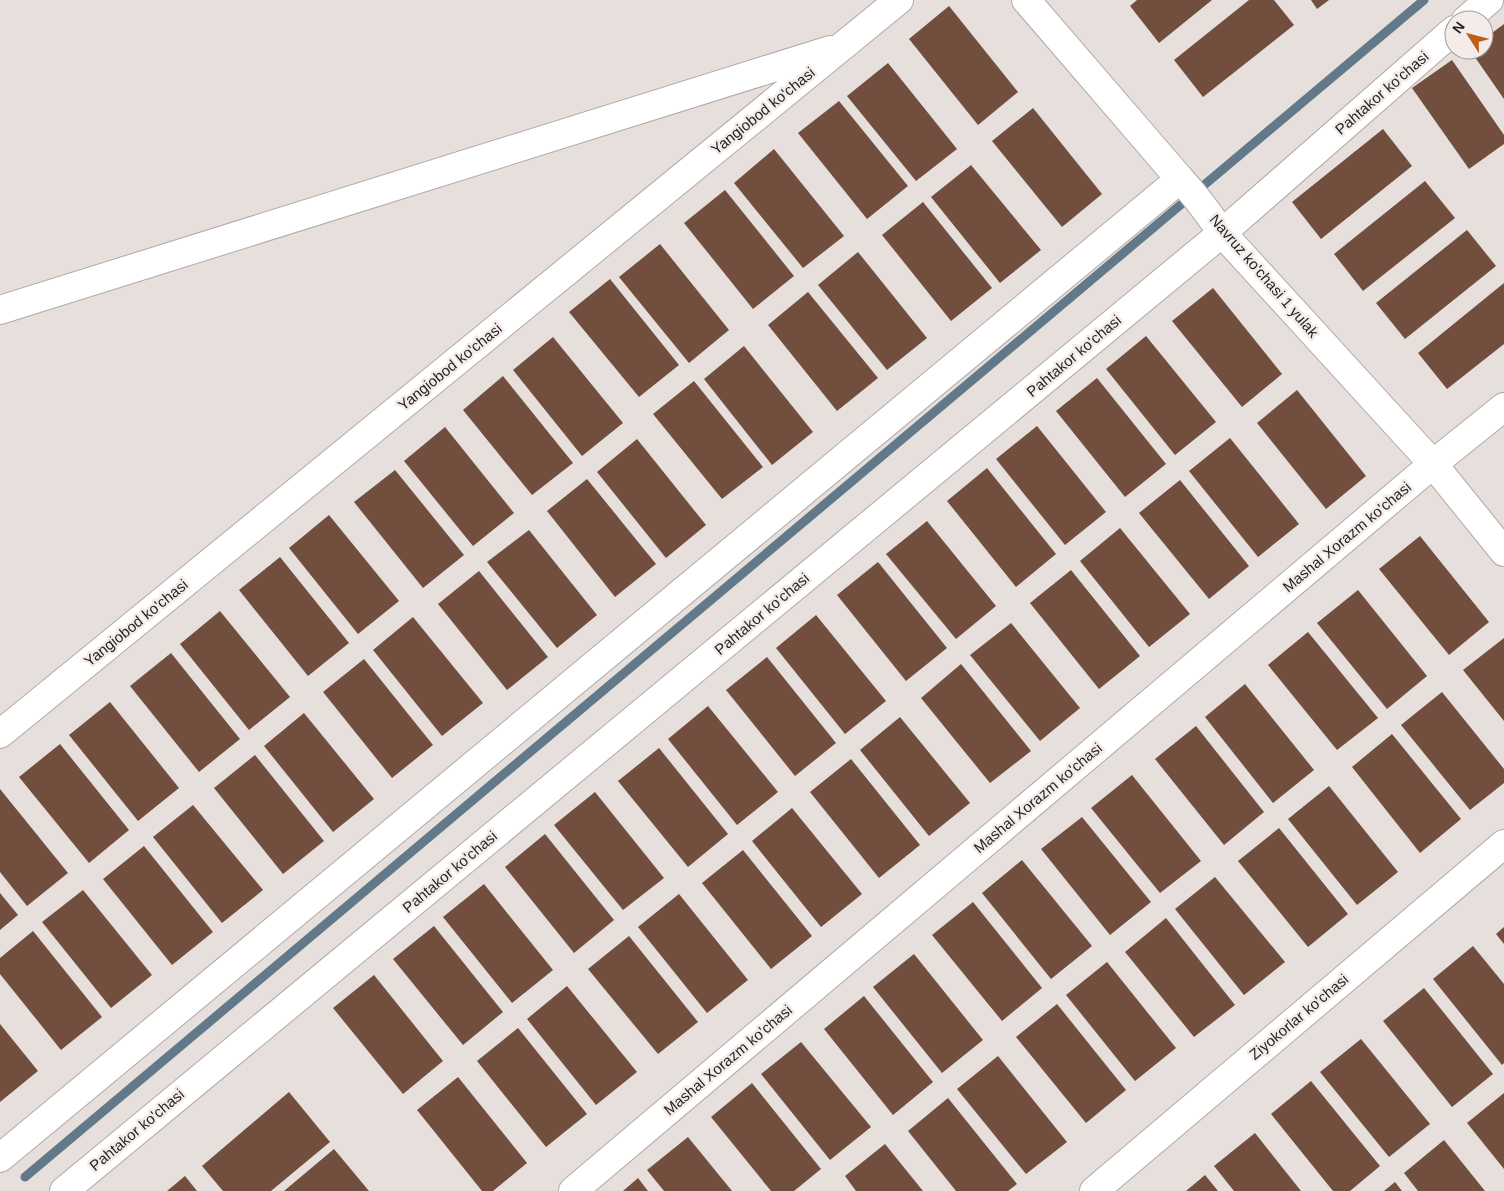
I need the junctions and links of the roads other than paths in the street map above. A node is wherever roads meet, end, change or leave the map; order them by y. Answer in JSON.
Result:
{"nodes":[{"id":1,"x":900,"y":0,"type":"edge"},
{"id":2,"x":1026,"y":0,"type":"edge"},
{"id":3,"x":1489,"y":0,"type":"edge"},
{"id":4,"x":1478,"y":10,"type":"edge"},
{"id":5,"x":1444,"y":39,"type":"edge"},
{"id":6,"x":843,"y":46,"type":"junction"},
{"id":7,"x":1192,"y":193,"type":"junction"},
{"id":8,"x":1222,"y":233,"type":"junction"},
{"id":9,"x":0,"y":310,"type":"edge"},
{"id":10,"x":1504,"y":407,"type":"edge"},
{"id":11,"x":1433,"y":464,"type":"junction"},
{"id":12,"x":1504,"y":552,"type":"edge"},
{"id":13,"x":0,"y":734,"type":"edge"},
{"id":14,"x":1504,"y":844,"type":"edge"},
{"id":15,"x":0,"y":1158,"type":"edge"},
{"id":16,"x":64,"y":1191,"type":"edge"},
{"id":17,"x":573,"y":1191,"type":"edge"},
{"id":18,"x":1094,"y":1191,"type":"edge"}],
"edges":[{"from":1,"to":6,"type":"street","name":"Yangiobod ko'chasi"},
{"from":2,"to":7,"type":"street","name":"Navruz ko'chasi 1 yulak"},
{"from":3,"to":4,"type":"street"},
{"from":5,"to":8,"type":"street","name":"Pahtakor ko'chasi"},
{"from":6,"to":9,"type":"street"},
{"from":6,"to":13,"type":"street","name":"Yangiobod ko'chasi"},
{"from":7,"to":8,"type":"street","name":"Navruz ko'chasi 1 yulak"},
{"from":7,"to":15,"type":"street"},
{"from":8,"to":11,"type":"street","name":"Navruz ko'chasi 1 yulak"},
{"from":8,"to":16,"type":"street","name":"Pahtakor ko'chasi"},
{"from":10,"to":11,"type":"street","name":"Mashal Xorazm ko'chasi"},
{"from":11,"to":12,"type":"street","name":"Navruz ko'chasi 1 yulak"},
{"from":11,"to":17,"type":"street","name":"Mashal Xorazm ko'chasi"},
{"from":14,"to":18,"type":"street","name":"Ziyokorlar ko'chasi"}]}
